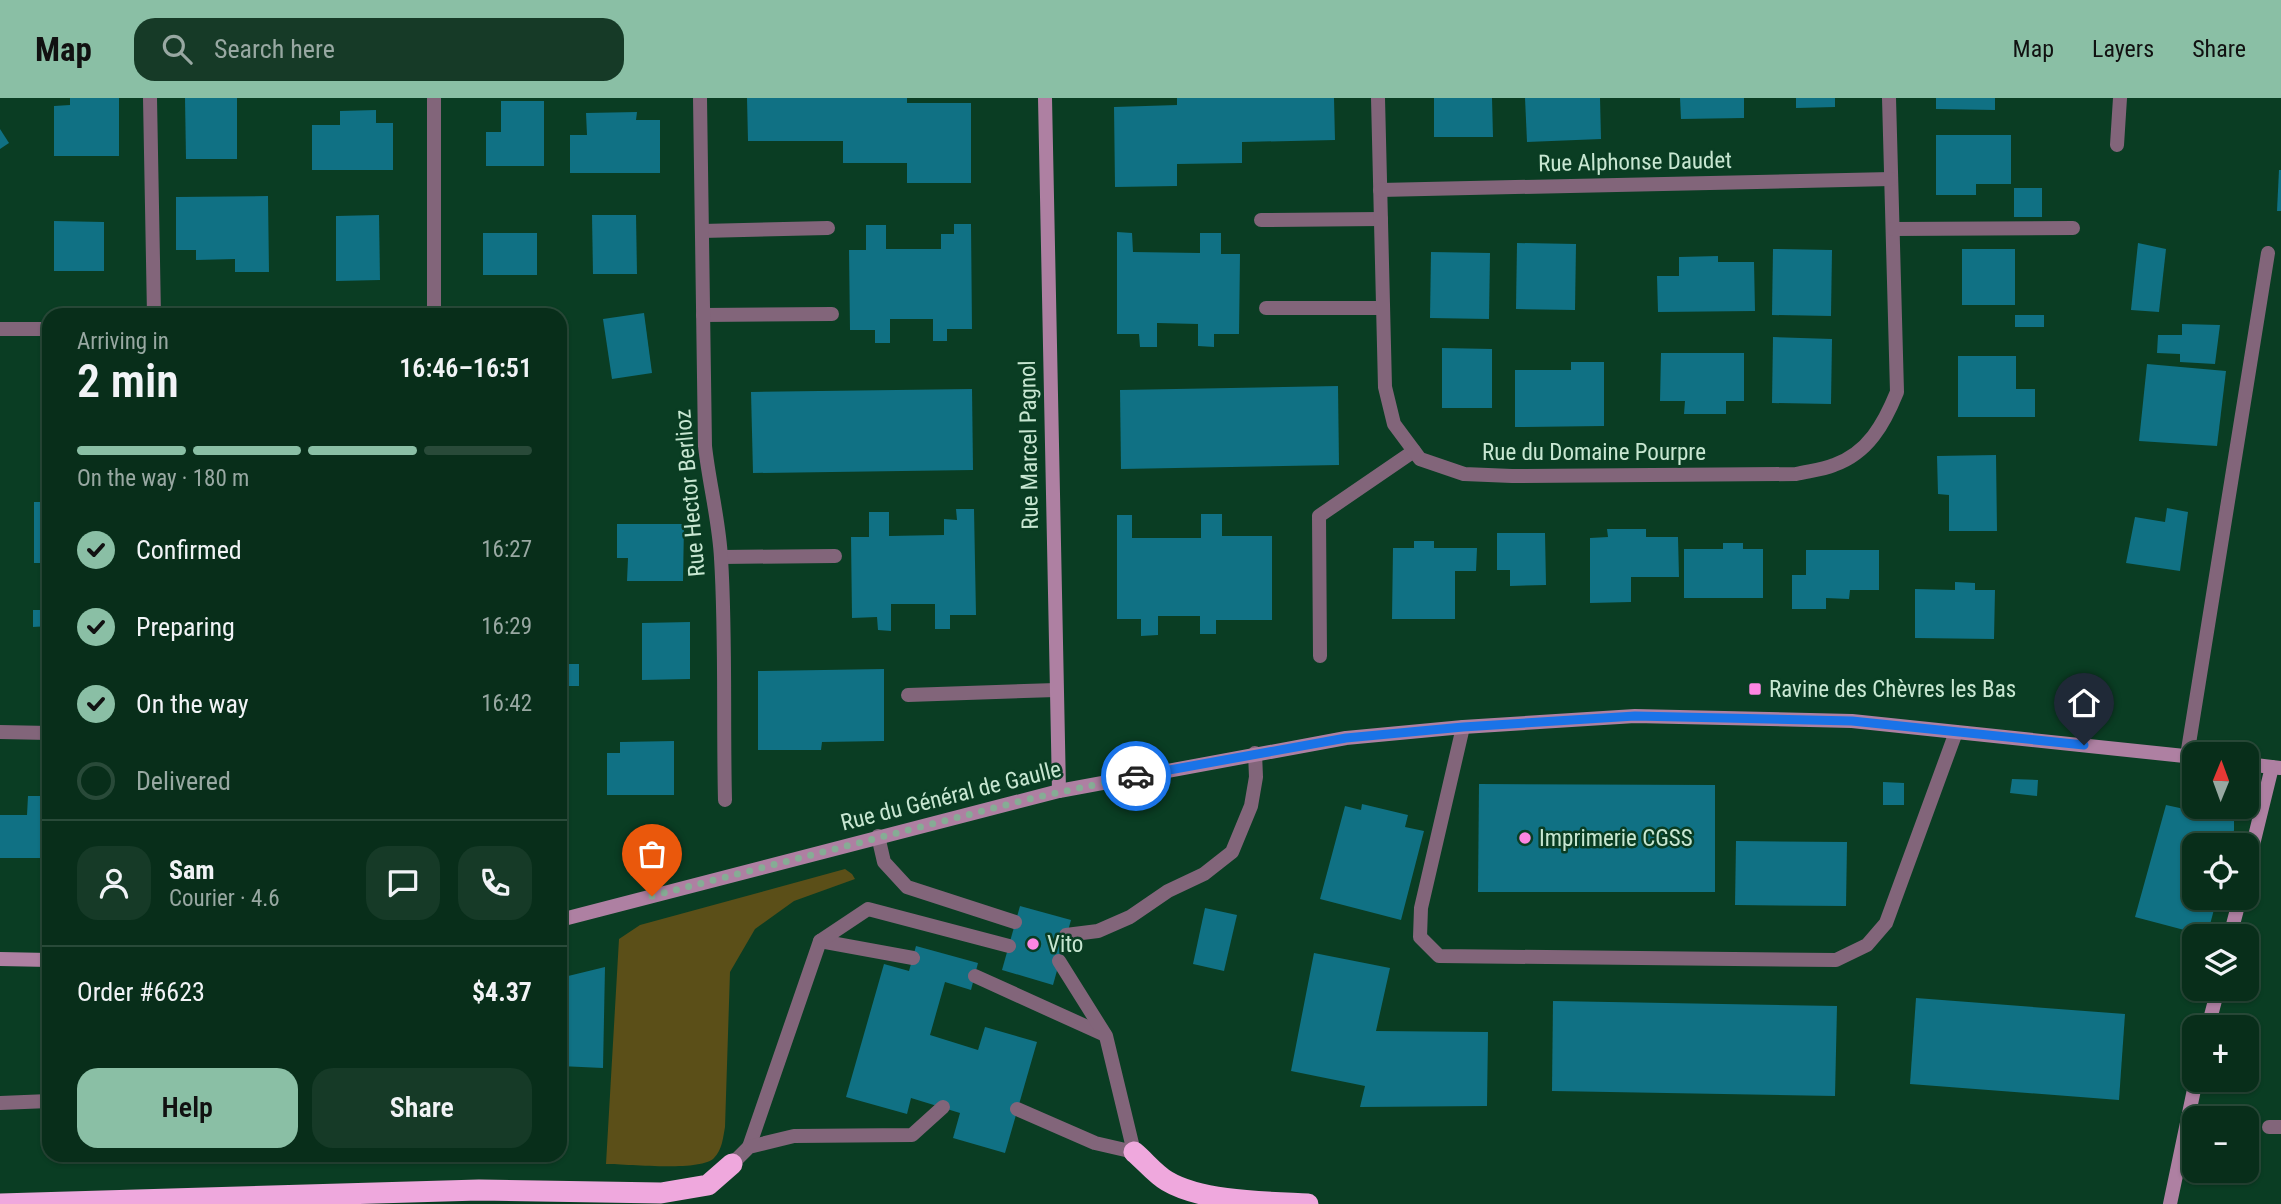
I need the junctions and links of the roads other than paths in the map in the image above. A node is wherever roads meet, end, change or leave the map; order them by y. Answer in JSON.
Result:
{"nodes":[{"id":1,"x":150,"y":98,"type":"edge"},
{"id":2,"x":434,"y":98,"type":"edge"},
{"id":3,"x":700,"y":98,"type":"edge"},
{"id":4,"x":1045,"y":98,"type":"edge"},
{"id":5,"x":1378,"y":98,"type":"edge"},
{"id":6,"x":1889,"y":98,"type":"edge"},
{"id":7,"x":2120,"y":98,"type":"edge"},
{"id":8,"x":2117,"y":145,"type":"dead end"},
{"id":9,"x":1891,"y":179,"type":"junction"},
{"id":10,"x":1380,"y":190,"type":"junction"},
{"id":11,"x":1381,"y":219,"type":"junction"},
{"id":12,"x":1261,"y":220,"type":"dead end"},
{"id":13,"x":828,"y":228,"type":"dead end"},
{"id":14,"x":2073,"y":228,"type":"dead end"},
{"id":15,"x":1893,"y":229,"type":"junction"},
{"id":16,"x":702,"y":231,"type":"junction"},
{"id":17,"x":2268,"y":253,"type":"dead end"},
{"id":18,"x":154,"y":308,"type":"edge"},
{"id":19,"x":434,"y":308,"type":"edge"},
{"id":20,"x":1266,"y":308,"type":"dead end"},
{"id":21,"x":1383,"y":308,"type":"junction"},
{"id":22,"x":832,"y":314,"type":"dead end"},
{"id":23,"x":703,"y":316,"type":"junction"},
{"id":24,"x":0,"y":329,"type":"edge"},
{"id":25,"x":42,"y":329,"type":"edge"},
{"id":26,"x":1414,"y":451,"type":"junction"},
{"id":27,"x":835,"y":556,"type":"dead end"},
{"id":28,"x":721,"y":557,"type":"junction"},
{"id":29,"x":1320,"y":656,"type":"dead end"},
{"id":30,"x":1056,"y":690,"type":"junction"},
{"id":31,"x":908,"y":695,"type":"dead end"},
{"id":32,"x":1463,"y":727,"type":"junction"},
{"id":33,"x":0,"y":732,"type":"edge"},
{"id":34,"x":1956,"y":732,"type":"junction"},
{"id":35,"x":42,"y":733,"type":"edge"},
{"id":36,"x":2193,"y":742,"type":"edge"},
{"id":37,"x":1255,"y":753,"type":"junction"},
{"id":38,"x":2182,"y":755,"type":"edge"},
{"id":39,"x":2276,"y":768,"type":"edge"},
{"id":40,"x":1059,"y":792,"type":"junction"},
{"id":41,"x":724,"y":800,"type":"dead end"},
{"id":42,"x":2257,"y":833,"type":"edge"},
{"id":43,"x":878,"y":836,"type":"junction"},
{"id":44,"x":567,"y":918,"type":"edge"},
{"id":45,"x":1015,"y":922,"type":"dead end"},
{"id":46,"x":1066,"y":936,"type":"dead end"},
{"id":47,"x":820,"y":941,"type":"junction"},
{"id":48,"x":1009,"y":946,"type":"dead end"},
{"id":49,"x":0,"y":958,"type":"edge"},
{"id":50,"x":913,"y":958,"type":"dead end"},
{"id":51,"x":42,"y":960,"type":"edge"},
{"id":52,"x":1059,"y":961,"type":"dead end"},
{"id":53,"x":975,"y":976,"type":"dead end"},
{"id":54,"x":1106,"y":1036,"type":"junction"},
{"id":55,"x":2193,"y":1092,"type":"edge"},
{"id":56,"x":42,"y":1101,"type":"edge"},
{"id":57,"x":0,"y":1103,"type":"edge"},
{"id":58,"x":943,"y":1107,"type":"dead end"},
{"id":59,"x":1017,"y":1109,"type":"dead end"},
{"id":60,"x":749,"y":1147,"type":"junction"},
{"id":61,"x":1134,"y":1152,"type":"junction"},
{"id":62,"x":732,"y":1164,"type":"joint"},
{"id":63,"x":0,"y":1204,"type":"edge"},
{"id":64,"x":1308,"y":1204,"type":"edge"},
{"id":65,"x":2170,"y":1204,"type":"edge"}],
"edges":[{"from":1,"to":18,"type":"street"},
{"from":2,"to":19,"type":"street"},
{"from":3,"to":16,"type":"street","name":"Rue Hector Berlioz"},
{"from":4,"to":30,"type":"street","name":"Rue Marcel Pagnol"},
{"from":5,"to":10,"type":"street","name":"Rue du Domaine Pourpre"},
{"from":6,"to":9,"type":"street","name":"Rue du Domaine Pourpre"},
{"from":7,"to":8,"type":"street"},
{"from":9,"to":10,"type":"street","name":"Rue Alphonse Daudet"},
{"from":9,"to":15,"type":"street","name":"Rue du Domaine Pourpre"},
{"from":10,"to":11,"type":"street","name":"Rue du Domaine Pourpre"},
{"from":11,"to":12,"type":"street"},
{"from":11,"to":21,"type":"street","name":"Rue du Domaine Pourpre"},
{"from":13,"to":16,"type":"street"},
{"from":14,"to":15,"type":"street"},
{"from":15,"to":26,"type":"street","name":"Rue du Domaine Pourpre"},
{"from":16,"to":23,"type":"street","name":"Rue Hector Berlioz"},
{"from":17,"to":36,"type":"street"},
{"from":20,"to":21,"type":"street"},
{"from":21,"to":26,"type":"street","name":"Rue du Domaine Pourpre"},
{"from":22,"to":23,"type":"street"},
{"from":23,"to":28,"type":"street","name":"Rue Hector Berlioz"},
{"from":24,"to":25,"type":"street"},
{"from":26,"to":29,"type":"street"},
{"from":27,"to":28,"type":"street"},
{"from":28,"to":41,"type":"street","name":"Rue Hector Berlioz"},
{"from":30,"to":31,"type":"street"},
{"from":30,"to":40,"type":"street","name":"Rue Marcel Pagnol"},
{"from":32,"to":34,"type":"street","name":"Rue du Général de Gaulle"},
{"from":32,"to":34,"type":"street"},
{"from":32,"to":37,"type":"street","name":"Rue du Général de Gaulle"},
{"from":33,"to":35,"type":"street"},
{"from":34,"to":38,"type":"street","name":"Rue du Général de Gaulle"},
{"from":37,"to":40,"type":"street","name":"Rue du Général de Gaulle"},
{"from":37,"to":46,"type":"street"},
{"from":39,"to":42,"type":"street"},
{"from":40,"to":43,"type":"street","name":"Rue du Général de Gaulle"},
{"from":43,"to":44,"type":"street","name":"Rue du Général de Gaulle"},
{"from":43,"to":45,"type":"street"},
{"from":47,"to":48,"type":"street"},
{"from":47,"to":50,"type":"street"},
{"from":47,"to":60,"type":"street"},
{"from":49,"to":51,"type":"street"},
{"from":52,"to":54,"type":"street"},
{"from":53,"to":54,"type":"street"},
{"from":54,"to":61,"type":"street"},
{"from":55,"to":65,"type":"street"},
{"from":56,"to":57,"type":"street"},
{"from":58,"to":60,"type":"street"},
{"from":59,"to":61,"type":"street"},
{"from":60,"to":62,"type":"street"},
{"from":61,"to":64,"type":"highway"},
{"from":62,"to":63,"type":"highway"}]}
